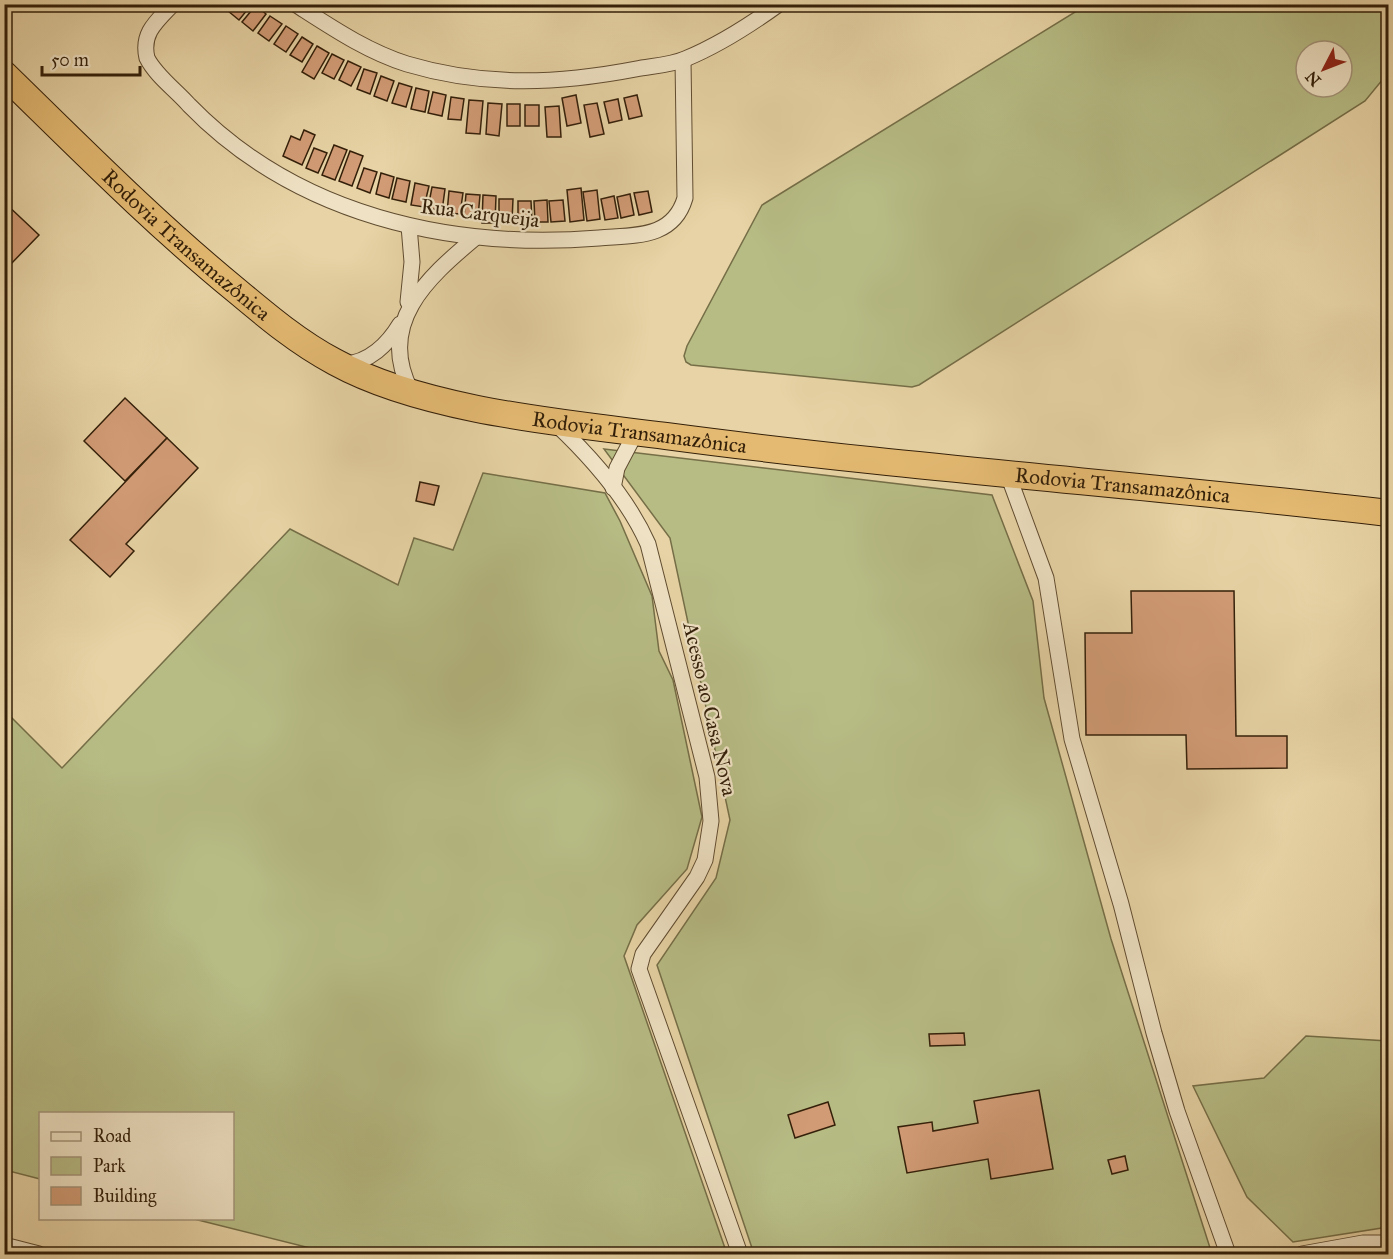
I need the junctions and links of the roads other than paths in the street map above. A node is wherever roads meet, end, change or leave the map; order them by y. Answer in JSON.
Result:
{"nodes":[{"id":1,"x":173,"y":4,"type":"edge"},
{"id":2,"x":295,"y":4,"type":"edge"},
{"id":3,"x":779,"y":4,"type":"edge"},
{"id":4,"x":683,"y":60,"type":"junction"},
{"id":5,"x":4,"y":74,"type":"edge"},
{"id":6,"x":409,"y":226,"type":"junction"},
{"id":7,"x":475,"y":238,"type":"junction"},
{"id":8,"x":406,"y":312,"type":"junction"},
{"id":9,"x":338,"y":364,"type":"junction"},
{"id":10,"x":411,"y":391,"type":"junction"},
{"id":11,"x":554,"y":422,"type":"junction"},
{"id":12,"x":636,"y":432,"type":"junction"},
{"id":13,"x":1007,"y":472,"type":"junction"},
{"id":14,"x":613,"y":488,"type":"junction"},
{"id":15,"x":1389,"y":513,"type":"edge"},
{"id":16,"x":1389,"y":1243,"type":"edge"},
{"id":17,"x":4,"y":1245,"type":"edge"},
{"id":18,"x":39,"y":1254,"type":"edge"},
{"id":19,"x":741,"y":1254,"type":"edge"},
{"id":20,"x":1228,"y":1254,"type":"edge"},
{"id":21,"x":1302,"y":1254,"type":"edge"}],
"edges":[{"from":1,"to":6,"type":"street","name":"Rua Carqueija"},
{"from":2,"to":4,"type":"street"},
{"from":3,"to":4,"type":"street"},
{"from":4,"to":7,"type":"street","name":"Rua Carqueija"},
{"from":5,"to":9,"type":"highway","name":"Rodovia Transamazônica"},
{"from":6,"to":7,"type":"street","name":"Rua Carqueija"},
{"from":6,"to":8,"type":"street"},
{"from":7,"to":8,"type":"street"},
{"from":8,"to":9,"type":"street"},
{"from":8,"to":10,"type":"street"},
{"from":9,"to":10,"type":"highway","name":"Rodovia Transamazônica"},
{"from":10,"to":11,"type":"highway","name":"Rodovia Transamazônica"},
{"from":11,"to":12,"type":"highway","name":"Rodovia Transamazônica"},
{"from":11,"to":14,"type":"street","name":"Acesso ao Casa Nova"},
{"from":12,"to":13,"type":"highway","name":"Rodovia Transamazônica"},
{"from":12,"to":14,"type":"street"},
{"from":13,"to":15,"type":"highway","name":"Rodovia Transamazônica"},
{"from":13,"to":20,"type":"street"},
{"from":14,"to":19,"type":"street","name":"Acesso ao Casa Nova"},
{"from":16,"to":21,"type":"street"},
{"from":17,"to":18,"type":"street"}]}
